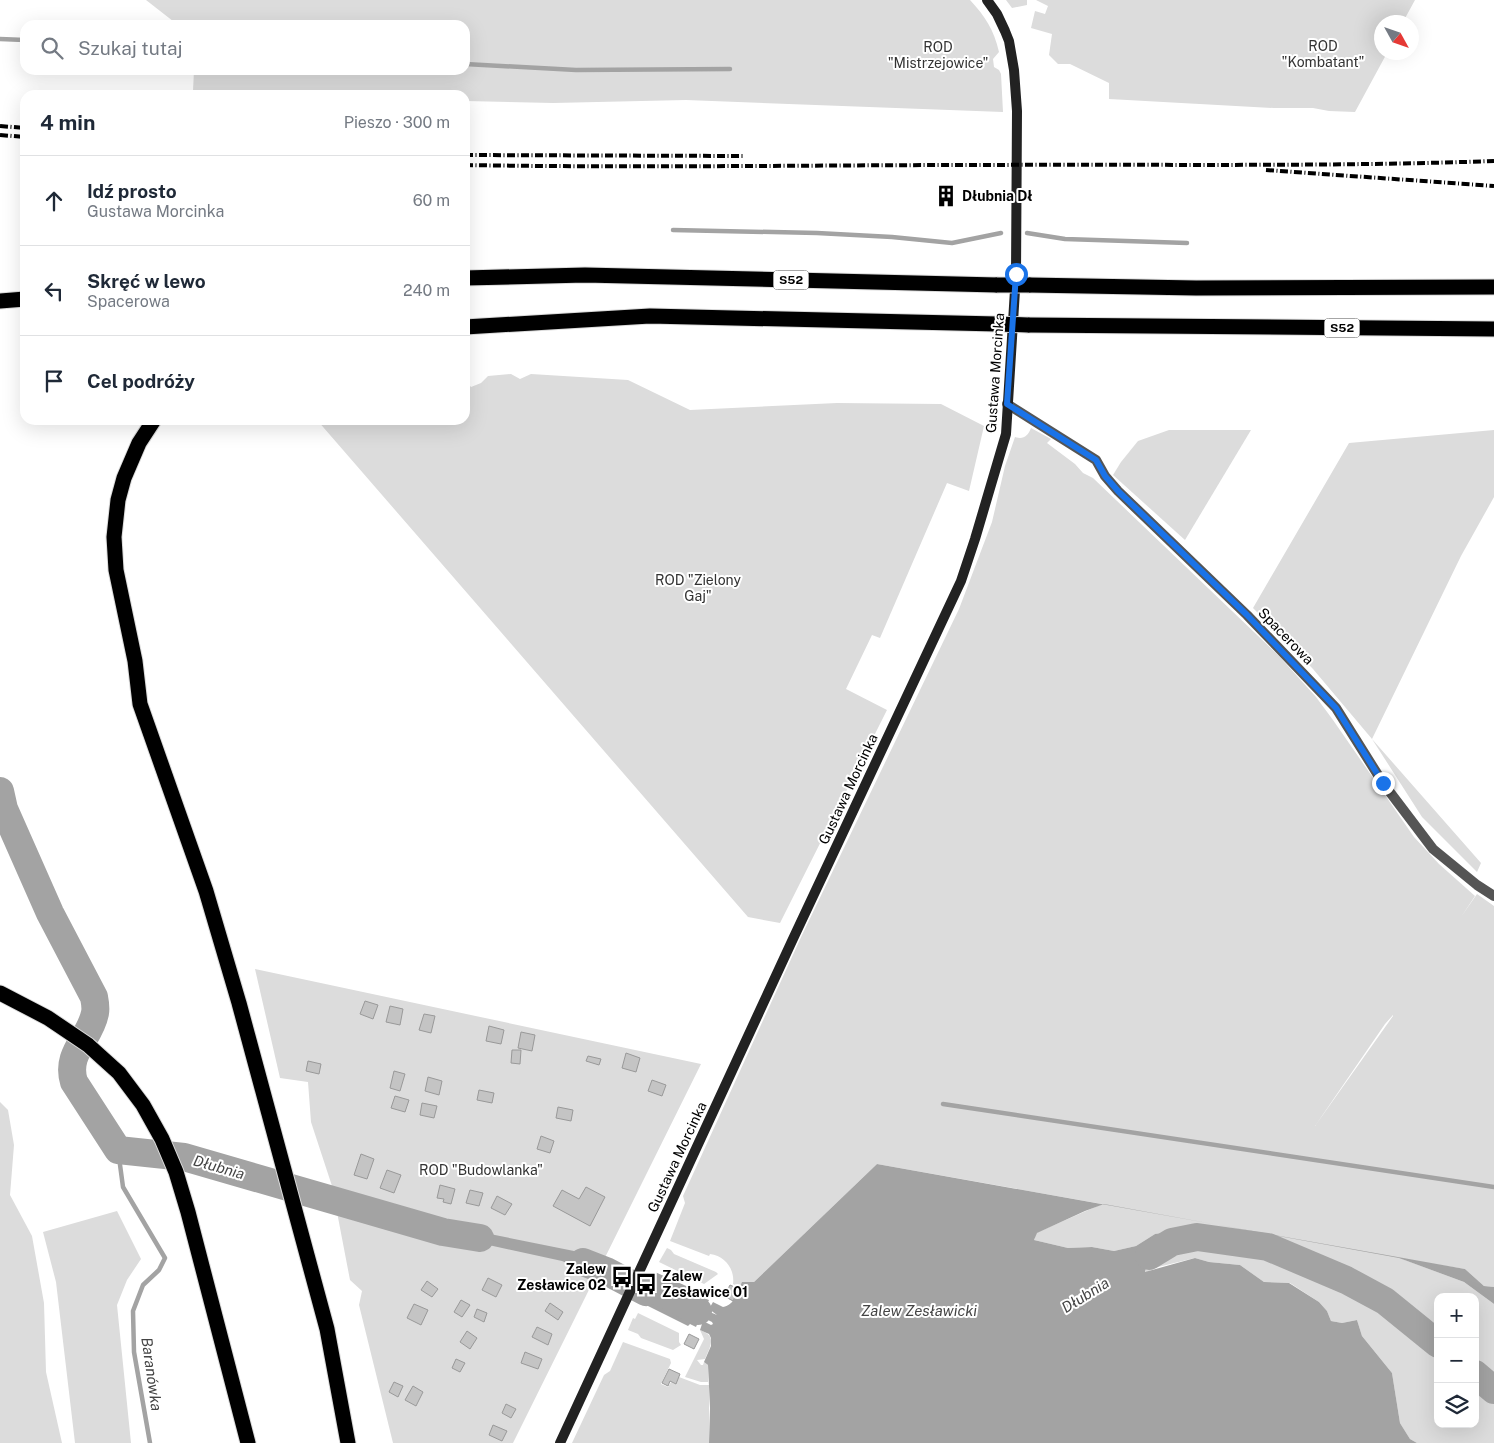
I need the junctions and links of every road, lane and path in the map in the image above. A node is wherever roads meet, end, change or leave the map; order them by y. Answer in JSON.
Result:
{"nodes":[{"id":1,"x":987,"y":0,"type":"edge"},
{"id":2,"x":470,"y":278,"type":"edge"},
{"id":3,"x":1494,"y":287,"type":"edge"},
{"id":4,"x":20,"y":299,"type":"edge"},
{"id":5,"x":0,"y":301,"type":"edge"},
{"id":6,"x":470,"y":328,"type":"edge"},
{"id":7,"x":1494,"y":329,"type":"edge"},
{"id":8,"x":1007,"y":404,"type":"junction"},
{"id":9,"x":151,"y":425,"type":"edge"},
{"id":10,"x":1494,"y":896,"type":"edge"},
{"id":11,"x":0,"y":993,"type":"edge"},
{"id":12,"x":248,"y":1443,"type":"edge"},
{"id":13,"x":348,"y":1443,"type":"edge"},
{"id":14,"x":560,"y":1443,"type":"edge"}],
"edges":[{"from":1,"to":8,"type":"street","name":"Gustawa Morcinka"},
{"from":2,"to":3,"type":"highway","number":"S52","bridge":true},
{"from":4,"to":5,"type":"highway"},
{"from":6,"to":7,"type":"highway","number":"S52","bridge":true},
{"from":8,"to":10,"type":"street","name":"Spacerowa"},
{"from":8,"to":14,"type":"street","name":"Gustawa Morcinka"},
{"from":9,"to":13,"type":"highway"},
{"from":11,"to":12,"type":"highway"}]}
